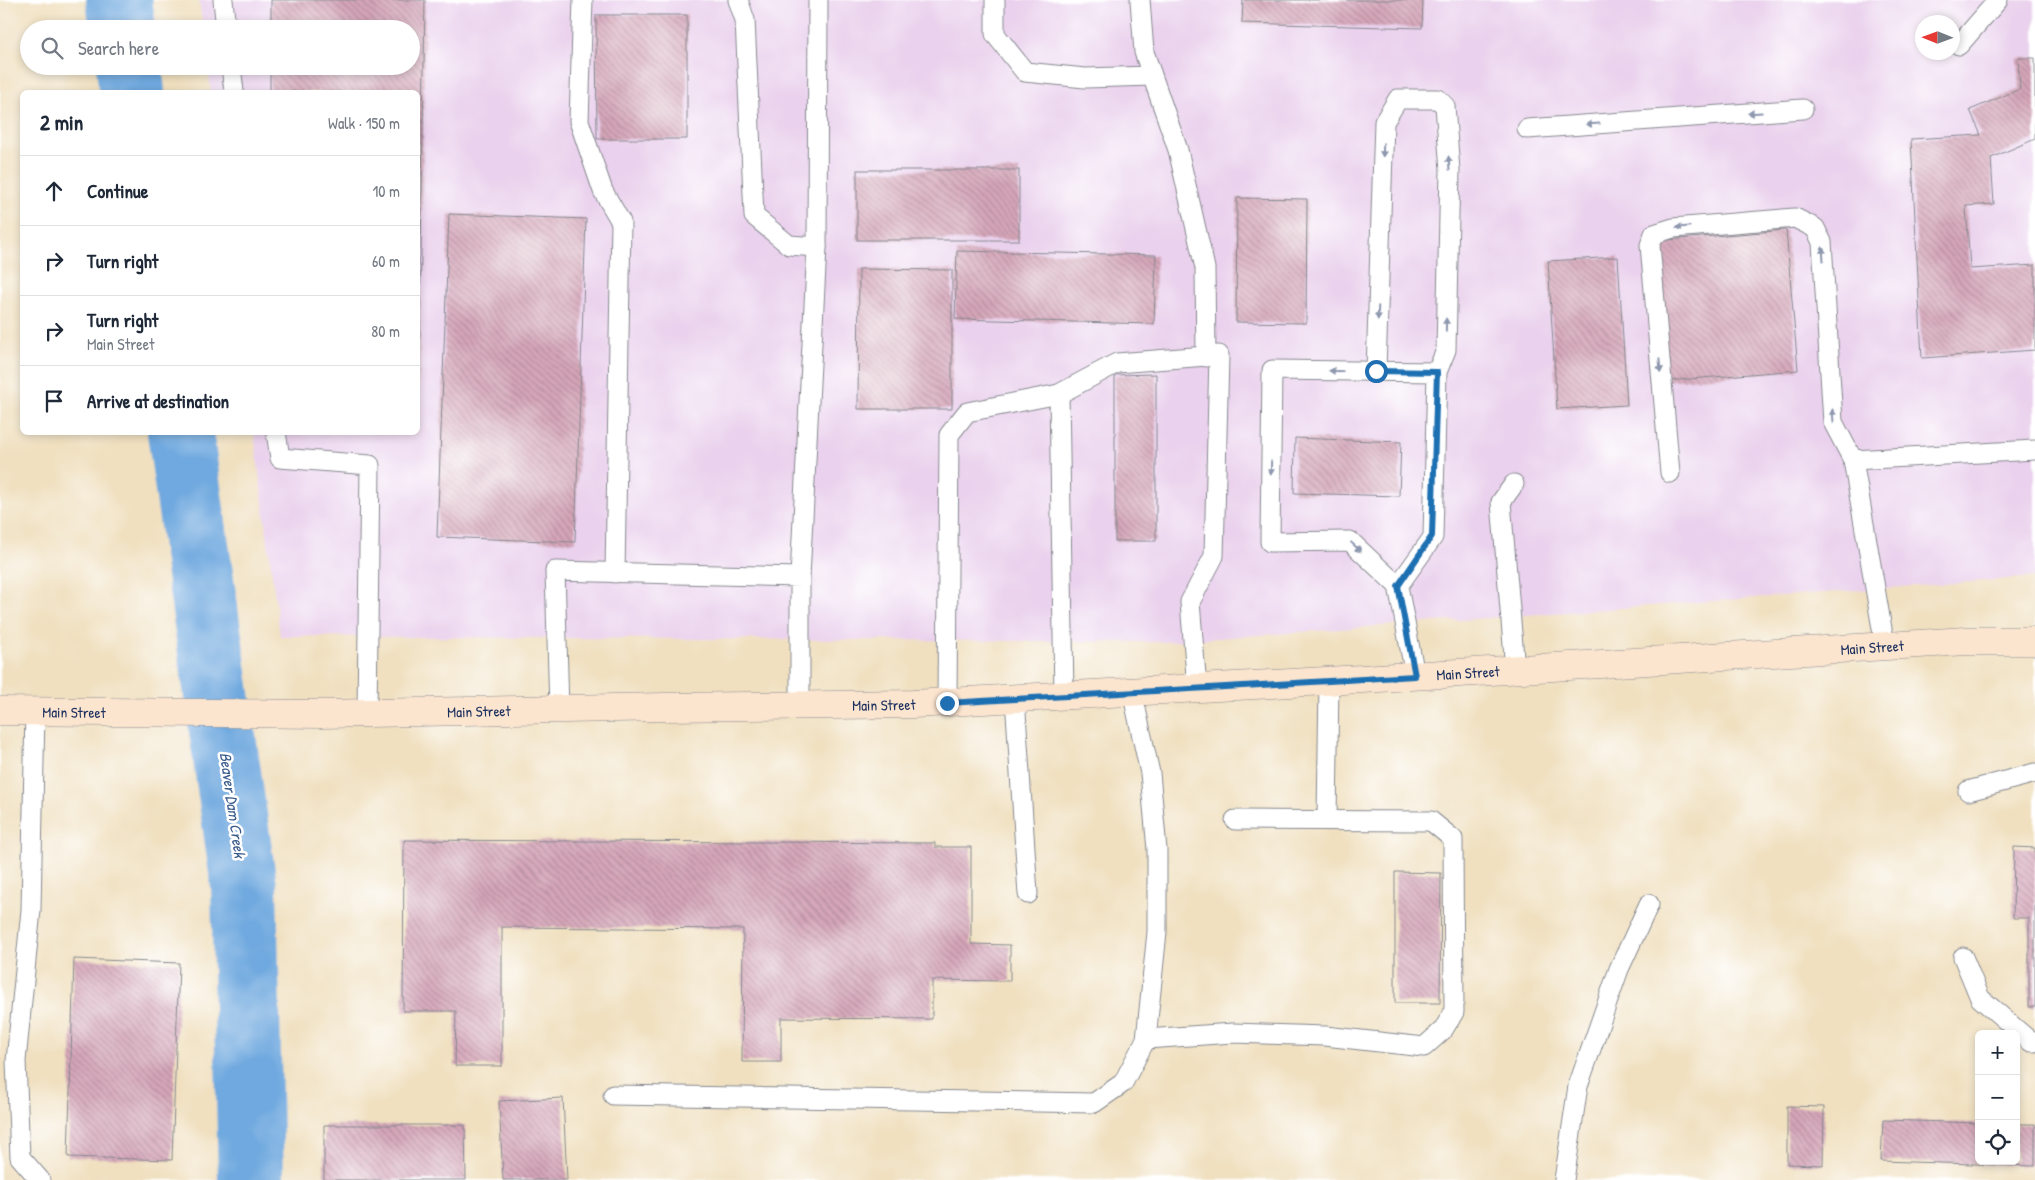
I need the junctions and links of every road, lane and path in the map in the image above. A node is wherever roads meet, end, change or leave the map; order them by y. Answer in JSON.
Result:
{"nodes":[{"id":1,"x":223,"y":0,"type":"edge"},
{"id":2,"x":583,"y":0,"type":"edge"},
{"id":3,"x":738,"y":0,"type":"edge"},
{"id":4,"x":818,"y":0,"type":"edge"},
{"id":5,"x":995,"y":0,"type":"edge"},
{"id":6,"x":1140,"y":0,"type":"edge"},
{"id":7,"x":1998,"y":0,"type":"edge"},
{"id":8,"x":225,"y":20,"type":"edge"},
{"id":9,"x":1960,"y":44,"type":"edge"},
{"id":10,"x":232,"y":75,"type":"edge"},
{"id":11,"x":1152,"y":76,"type":"junction"},
{"id":12,"x":234,"y":90,"type":"edge"},
{"id":13,"x":1803,"y":109,"type":"dead end"},
{"id":14,"x":1527,"y":129,"type":"dead end"},
{"id":15,"x":817,"y":247,"type":"junction"},
{"id":16,"x":1206,"y":357,"type":"junction"},
{"id":17,"x":1376,"y":371,"type":"junction"},
{"id":18,"x":1437,"y":372,"type":"junction"},
{"id":19,"x":1059,"y":394,"type":"junction"},
{"id":20,"x":276,"y":435,"type":"edge"},
{"id":21,"x":2035,"y":450,"type":"edge"},
{"id":22,"x":1853,"y":460,"type":"junction"},
{"id":23,"x":1670,"y":473,"type":"dead end"},
{"id":24,"x":1514,"y":484,"type":"dead end"},
{"id":25,"x":614,"y":573,"type":"junction"},
{"id":26,"x":800,"y":576,"type":"junction"},
{"id":27,"x":1398,"y":586,"type":"junction"},
{"id":28,"x":2035,"y":641,"type":"edge"},
{"id":29,"x":1885,"y":646,"type":"junction"},
{"id":30,"x":1515,"y":669,"type":"junction"},
{"id":31,"x":1415,"y":676,"type":"junction"},
{"id":32,"x":1329,"y":680,"type":"junction"},
{"id":33,"x":1197,"y":688,"type":"junction"},
{"id":34,"x":1132,"y":692,"type":"junction"},
{"id":35,"x":1064,"y":695,"type":"junction"},
{"id":36,"x":1015,"y":698,"type":"junction"},
{"id":37,"x":947,"y":703,"type":"junction"},
{"id":38,"x":800,"y":705,"type":"junction"},
{"id":39,"x":559,"y":709,"type":"junction"},
{"id":40,"x":0,"y":711,"type":"edge"},
{"id":41,"x":35,"y":711,"type":"junction"},
{"id":42,"x":367,"y":713,"type":"junction"},
{"id":43,"x":2035,"y":773,"type":"edge"},
{"id":44,"x":1968,"y":792,"type":"dead end"},
{"id":45,"x":1235,"y":820,"type":"dead end"},
{"id":46,"x":1327,"y":820,"type":"junction"},
{"id":47,"x":1028,"y":894,"type":"dead end"},
{"id":48,"x":1649,"y":904,"type":"dead end"},
{"id":49,"x":1963,"y":957,"type":"dead end"},
{"id":50,"x":1146,"y":1039,"type":"junction"},
{"id":51,"x":2035,"y":1042,"type":"edge"},
{"id":52,"x":613,"y":1095,"type":"dead end"},
{"id":53,"x":40,"y":1180,"type":"edge"},
{"id":54,"x":1564,"y":1180,"type":"edge"}],
"edges":[{"from":1,"to":8,"type":"lane"},
{"from":2,"to":25,"type":"lane"},
{"from":3,"to":15,"type":"lane"},
{"from":4,"to":15,"type":"lane"},
{"from":5,"to":11,"type":"lane"},
{"from":6,"to":11,"type":"lane"},
{"from":7,"to":9,"type":"lane"},
{"from":10,"to":12,"type":"lane"},
{"from":11,"to":16,"type":"lane"},
{"from":13,"to":14,"type":"lane","one_way":true},
{"from":15,"to":26,"type":"lane"},
{"from":16,"to":19,"type":"lane"},
{"from":16,"to":33,"type":"lane"},
{"from":17,"to":18,"type":"lane"},
{"from":18,"to":17,"type":"lane","one_way":true},
{"from":17,"to":27,"type":"lane","one_way":true},
{"from":18,"to":27,"type":"lane"},
{"from":19,"to":35,"type":"lane"},
{"from":19,"to":37,"type":"lane"},
{"from":20,"to":42,"type":"lane"},
{"from":21,"to":22,"type":"lane"},
{"from":22,"to":23,"type":"lane","one_way":true},
{"from":22,"to":29,"type":"lane"},
{"from":24,"to":30,"type":"lane"},
{"from":25,"to":26,"type":"lane"},
{"from":25,"to":39,"type":"lane"},
{"from":26,"to":38,"type":"lane"},
{"from":27,"to":31,"type":"lane"},
{"from":28,"to":29,"type":"main road","name":"Main Street"},
{"from":29,"to":30,"type":"main road","name":"Main Street"},
{"from":30,"to":31,"type":"main road","name":"Main Street"},
{"from":31,"to":32,"type":"main road","name":"Main Street"},
{"from":32,"to":33,"type":"main road","name":"Main Street"},
{"from":32,"to":46,"type":"lane"},
{"from":33,"to":34,"type":"main road","name":"Main Street"},
{"from":34,"to":35,"type":"main road","name":"Main Street"},
{"from":34,"to":50,"type":"lane"},
{"from":35,"to":36,"type":"main road","name":"Main Street"},
{"from":36,"to":37,"type":"main road","name":"Main Street"},
{"from":36,"to":47,"type":"lane"},
{"from":37,"to":38,"type":"main road","name":"Main Street"},
{"from":38,"to":39,"type":"main road","name":"Main Street"},
{"from":39,"to":42,"type":"main road","name":"Main Street"},
{"from":40,"to":41,"type":"main road","name":"Main Street"},
{"from":41,"to":42,"type":"main road","name":"Main Street"},
{"from":41,"to":53,"type":"lane"},
{"from":43,"to":44,"type":"lane"},
{"from":45,"to":46,"type":"lane"},
{"from":46,"to":50,"type":"lane"},
{"from":48,"to":54,"type":"lane"},
{"from":49,"to":51,"type":"lane"},
{"from":50,"to":52,"type":"lane"}]}
